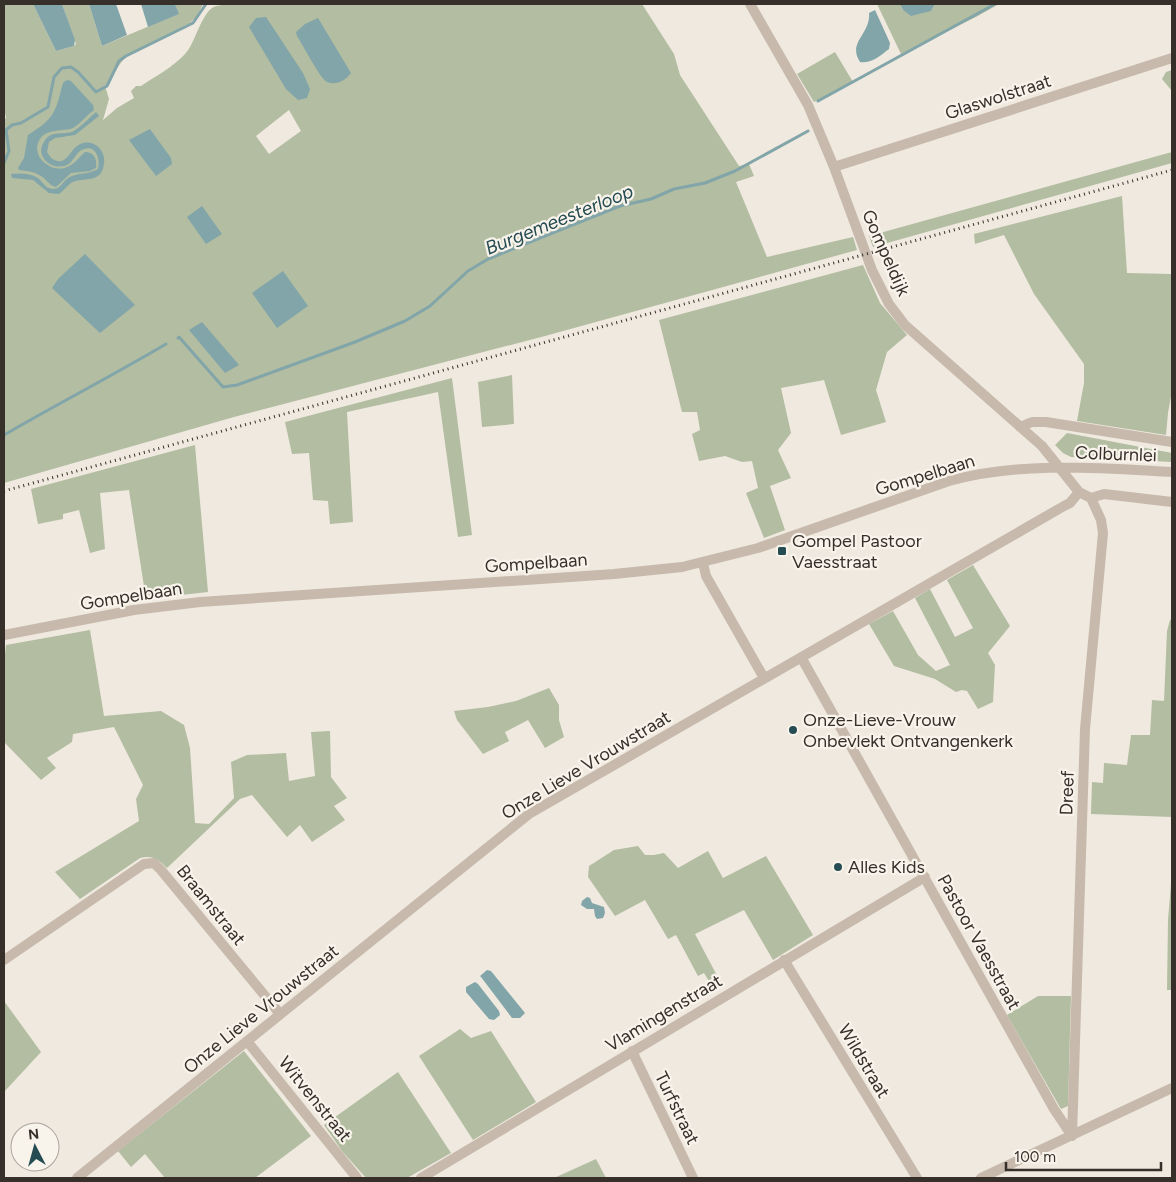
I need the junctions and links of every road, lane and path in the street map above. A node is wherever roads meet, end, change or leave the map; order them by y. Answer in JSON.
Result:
{"nodes":[{"id":1,"x":750,"y":4,"type":"edge"},
{"id":2,"x":1172,"y":58,"type":"edge"},
{"id":3,"x":834,"y":167,"type":"junction"},
{"id":4,"x":1020,"y":427,"type":"junction"},
{"id":5,"x":1172,"y":442,"type":"edge"},
{"id":6,"x":1059,"y":468,"type":"junction"},
{"id":7,"x":1172,"y":472,"type":"edge"},
{"id":8,"x":1079,"y":492,"type":"junction"},
{"id":9,"x":1091,"y":498,"type":"junction"},
{"id":10,"x":1172,"y":502,"type":"edge"},
{"id":11,"x":703,"y":563,"type":"junction"},
{"id":12,"x":4,"y":636,"type":"edge"},
{"id":13,"x":801,"y":657,"type":"junction"},
{"id":14,"x":764,"y":678,"type":"junction"},
{"id":15,"x":925,"y":877,"type":"junction"},
{"id":16,"x":4,"y":960,"type":"edge"},
{"id":17,"x":784,"y":960,"type":"junction"},
{"id":18,"x":280,"y":1014,"type":"junction"},
{"id":19,"x":247,"y":1041,"type":"junction"},
{"id":20,"x":632,"y":1051,"type":"junction"},
{"id":21,"x":1172,"y":1088,"type":"edge"},
{"id":22,"x":1072,"y":1136,"type":"junction"},
{"id":23,"x":77,"y":1178,"type":"edge"},
{"id":24,"x":357,"y":1178,"type":"edge"},
{"id":25,"x":421,"y":1178,"type":"edge"},
{"id":26,"x":693,"y":1178,"type":"edge"},
{"id":27,"x":917,"y":1178,"type":"edge"},
{"id":28,"x":981,"y":1178,"type":"edge"}],
"edges":[{"from":1,"to":3,"type":"street","name":"Gompeldijk"},
{"from":2,"to":3,"type":"street","name":"Glaswolstraat"},
{"from":3,"to":4,"type":"street","name":"Gompeldijk"},
{"from":4,"to":5,"type":"street"},
{"from":4,"to":6,"type":"street","name":"Gompeldijk"},
{"from":6,"to":7,"type":"street","name":"Colburnlei"},
{"from":6,"to":8,"type":"street"},
{"from":6,"to":11,"type":"street","name":"Gompelbaan"},
{"from":8,"to":9,"type":"street"},
{"from":8,"to":13,"type":"street","name":"Onze Lieve Vrouwstraat"},
{"from":9,"to":10,"type":"street"},
{"from":9,"to":22,"type":"street","name":"Dreef"},
{"from":11,"to":12,"type":"street","name":"Gompelbaan"},
{"from":11,"to":14,"type":"street"},
{"from":13,"to":14,"type":"street","name":"Onze Lieve Vrouwstraat"},
{"from":13,"to":15,"type":"street","name":"Pastoor Vaesstraat"},
{"from":14,"to":18,"type":"street","name":"Onze Lieve Vrouwstraat"},
{"from":15,"to":17,"type":"street","name":"Vlamingenstraat"},
{"from":15,"to":22,"type":"street","name":"Pastoor Vaesstraat"},
{"from":16,"to":18,"type":"street","name":"Braamstraat"},
{"from":17,"to":20,"type":"street","name":"Vlamingenstraat"},
{"from":17,"to":27,"type":"street","name":"Wildstraat"},
{"from":18,"to":19,"type":"street","name":"Onze Lieve Vrouwstraat"},
{"from":19,"to":23,"type":"street","name":"Onze Lieve Vrouwstraat"},
{"from":19,"to":24,"type":"street","name":"Witvenstraat"},
{"from":20,"to":25,"type":"street","name":"Vlamingenstraat"},
{"from":20,"to":26,"type":"street","name":"Turfstraat"},
{"from":21,"to":22,"type":"street"},
{"from":22,"to":28,"type":"street"}]}
